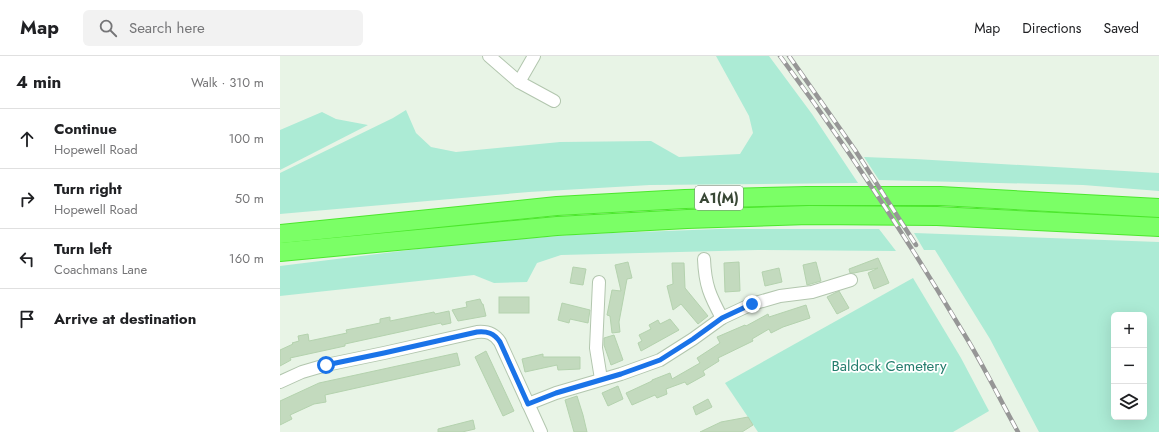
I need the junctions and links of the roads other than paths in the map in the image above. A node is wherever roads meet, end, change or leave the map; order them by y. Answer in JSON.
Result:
{"nodes":[{"id":1,"x":490,"y":56,"type":"edge"},
{"id":2,"x":534,"y":56,"type":"edge"},
{"id":3,"x":519,"y":82,"type":"junction"},
{"id":4,"x":554,"y":101,"type":"dead end"},
{"id":5,"x":1159,"y":208,"type":"edge"},
{"id":6,"x":1159,"y":227,"type":"edge"},
{"id":7,"x":280,"y":234,"type":"edge"},
{"id":8,"x":280,"y":252,"type":"edge"},
{"id":9,"x":704,"y":260,"type":"dead end"},
{"id":10,"x":851,"y":280,"type":"dead end"},
{"id":11,"x":599,"y":282,"type":"dead end"},
{"id":12,"x":722,"y":318,"type":"junction"},
{"id":13,"x":601,"y":379,"type":"junction"},
{"id":14,"x":280,"y":382,"type":"edge"},
{"id":15,"x":528,"y":404,"type":"junction"},
{"id":16,"x":541,"y":432,"type":"edge"}],
"edges":[{"from":1,"to":3,"type":"street"},
{"from":2,"to":3,"type":"street"},
{"from":3,"to":4,"type":"street"},
{"from":5,"to":7,"type":"highway","number":"A1(M)"},
{"from":6,"to":8,"type":"highway","number":"A1(M)"},
{"from":9,"to":12,"type":"street"},
{"from":10,"to":12,"type":"street"},
{"from":11,"to":13,"type":"street"},
{"from":12,"to":13,"type":"street"},
{"from":13,"to":15,"type":"street"},
{"from":14,"to":15,"type":"street"},
{"from":15,"to":16,"type":"street"}]}
